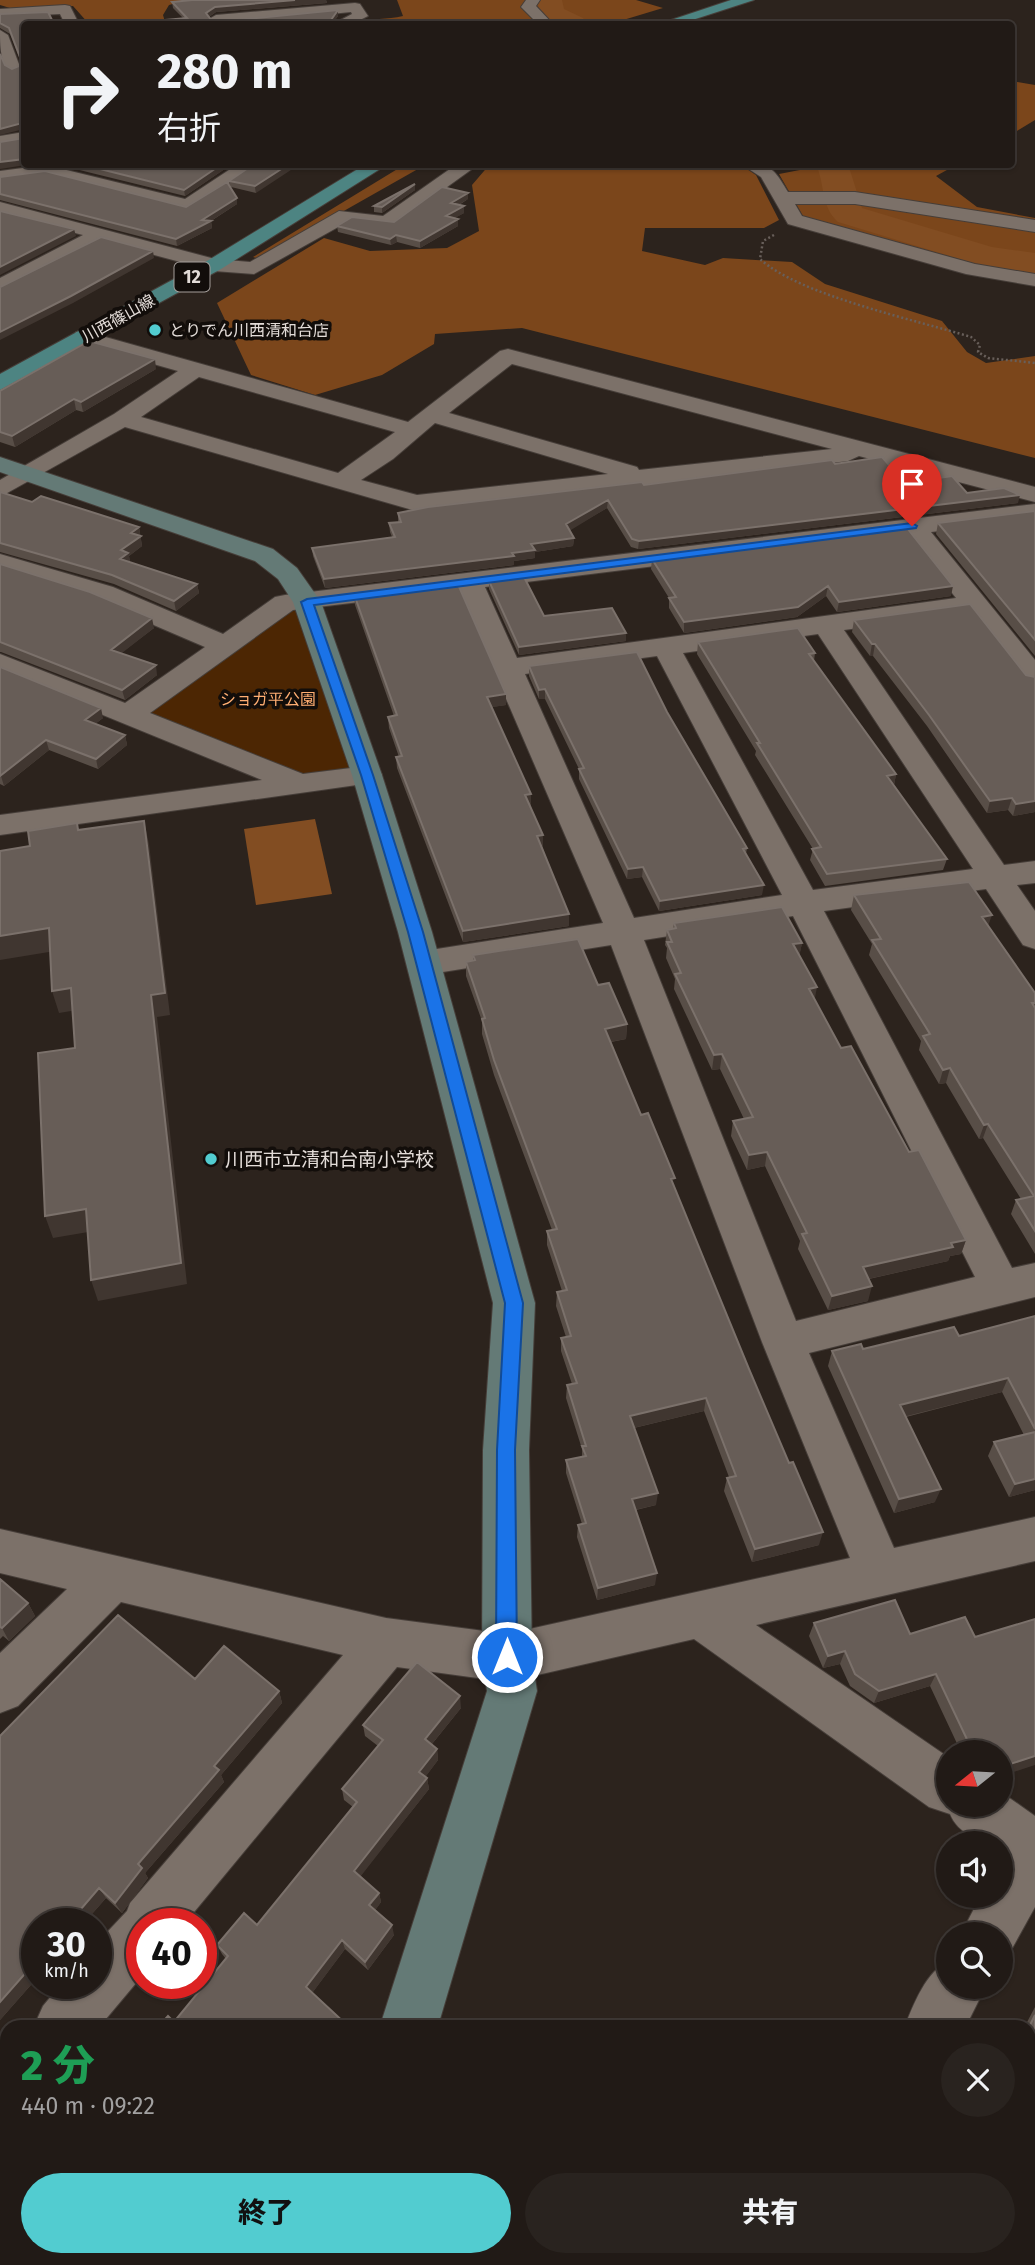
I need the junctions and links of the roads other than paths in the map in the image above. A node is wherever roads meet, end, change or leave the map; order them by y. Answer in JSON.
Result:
{"nodes":[{"id":1,"x":533,"y":0,"type":"edge"},
{"id":2,"x":747,"y":0,"type":"edge"},
{"id":3,"x":705,"y":6,"type":"edge"},
{"id":4,"x":0,"y":13,"type":"edge"},
{"id":5,"x":71,"y":21,"type":"edge"},
{"id":6,"x":218,"y":21,"type":"edge"},
{"id":7,"x":348,"y":21,"type":"edge"},
{"id":8,"x":543,"y":21,"type":"edge"},
{"id":9,"x":646,"y":21,"type":"dead end"},
{"id":10,"x":672,"y":21,"type":"edge"},
{"id":11,"x":0,"y":35,"type":"edge"},
{"id":12,"x":15,"y":70,"type":"edge"},
{"id":13,"x":0,"y":83,"type":"edge"},
{"id":14,"x":21,"y":138,"type":"edge"},
{"id":15,"x":0,"y":141,"type":"edge"},
{"id":16,"x":244,"y":168,"type":"edge"},
{"id":17,"x":344,"y":168,"type":"edge"},
{"id":18,"x":372,"y":168,"type":"edge"},
{"id":19,"x":464,"y":168,"type":"edge"},
{"id":20,"x":757,"y":168,"type":"edge"},
{"id":21,"x":125,"y":171,"type":"edge"},
{"id":22,"x":0,"y":176,"type":"edge"},
{"id":23,"x":103,"y":184,"type":"junction"},
{"id":24,"x":786,"y":198,"type":"junction"},
{"id":25,"x":188,"y":205,"type":"junction"},
{"id":26,"x":0,"y":208,"type":"edge"},
{"id":27,"x":20,"y":212,"type":"junction"},
{"id":28,"x":167,"y":217,"type":"edge"},
{"id":29,"x":0,"y":223,"type":"edge"},
{"id":30,"x":1035,"y":226,"type":"edge"},
{"id":31,"x":147,"y":229,"type":"edge"},
{"id":32,"x":100,"y":234,"type":"junction"},
{"id":33,"x":126,"y":241,"type":"junction"},
{"id":34,"x":193,"y":260,"type":"junction"},
{"id":35,"x":214,"y":265,"type":"junction"},
{"id":36,"x":1035,"y":279,"type":"edge"},
{"id":37,"x":0,"y":286,"type":"edge"},
{"id":38,"x":84,"y":337,"type":"junction"},
{"id":39,"x":0,"y":363,"type":"edge"},
{"id":40,"x":196,"y":369,"type":"junction"},
{"id":41,"x":0,"y":383,"type":"edge"},
{"id":42,"x":432,"y":415,"type":"junction"},
{"id":43,"x":122,"y":419,"type":"junction"},
{"id":44,"x":412,"y":430,"type":"junction"},
{"id":45,"x":871,"y":452,"type":"junction"},
{"id":46,"x":9,"y":476,"type":"edge"},
{"id":47,"x":647,"y":477,"type":"junction"},
{"id":48,"x":342,"y":481,"type":"junction"},
{"id":49,"x":1035,"y":495,"type":"edge"},
{"id":50,"x":1035,"y":512,"type":"edge"},
{"id":51,"x":912,"y":526,"type":"junction"},
{"id":52,"x":0,"y":562,"type":"edge"},
{"id":53,"x":469,"y":581,"type":"junction"},
{"id":54,"x":307,"y":602,"type":"junction"},
{"id":55,"x":975,"y":604,"type":"junction"},
{"id":56,"x":826,"y":625,"type":"junction"},
{"id":57,"x":225,"y":645,"type":"junction"},
{"id":58,"x":666,"y":647,"type":"junction"},
{"id":59,"x":0,"y":663,"type":"edge"},
{"id":60,"x":509,"y":668,"type":"junction"},
{"id":61,"x":1035,"y":679,"type":"edge"},
{"id":62,"x":128,"y":715,"type":"junction"},
{"id":63,"x":367,"y":775,"type":"junction"},
{"id":64,"x":300,"y":784,"type":"junction"},
{"id":65,"x":0,"y":795,"type":"edge"},
{"id":66,"x":54,"y":818,"type":"junction"},
{"id":67,"x":0,"y":825,"type":"edge"},
{"id":68,"x":1035,"y":872,"type":"edge"},
{"id":69,"x":994,"y":879,"type":"junction"},
{"id":70,"x":802,"y":903,"type":"junction"},
{"id":71,"x":623,"y":931,"type":"junction"},
{"id":72,"x":1035,"y":937,"type":"edge"},
{"id":73,"x":424,"y":963,"type":"junction"},
{"id":74,"x":1018,"y":1284,"type":"edge"},
{"id":75,"x":783,"y":1342,"type":"junction"},
{"id":76,"x":1035,"y":1539,"type":"edge"},
{"id":77,"x":0,"y":1551,"type":"edge"},
{"id":78,"x":881,"y":1574,"type":"junction"},
{"id":79,"x":113,"y":1577,"type":"junction"},
{"id":80,"x":697,"y":1613,"type":"junction"},
{"id":81,"x":386,"y":1642,"type":"junction"},
{"id":82,"x":507,"y":1657,"type":"junction"},
{"id":83,"x":0,"y":1688,"type":"edge"},
{"id":84,"x":936,"y":1780,"type":"edge"},
{"id":85,"x":991,"y":1817,"type":"edge"},
{"id":86,"x":1035,"y":1848,"type":"edge"},
{"id":87,"x":1035,"y":1855,"type":"edge"},
{"id":88,"x":163,"y":1908,"type":"edge"},
{"id":89,"x":996,"y":1922,"type":"edge"},
{"id":90,"x":126,"y":1952,"type":"edge"},
{"id":91,"x":950,"y":1999,"type":"edge"},
{"id":92,"x":69,"y":2020,"type":"edge"},
{"id":93,"x":411,"y":2020,"type":"edge"},
{"id":94,"x":938,"y":2020,"type":"edge"}],
"edges":[{"from":1,"to":8,"type":"street"},
{"from":2,"to":3,"type":"main road"},
{"from":3,"to":9,"type":"main road"},
{"from":3,"to":10,"type":"main road"},
{"from":4,"to":5,"type":"street"},
{"from":6,"to":7,"type":"street"},
{"from":11,"to":12,"type":"street"},
{"from":12,"to":13,"type":"street"},
{"from":14,"to":15,"type":"street"},
{"from":16,"to":25,"type":"street"},
{"from":17,"to":34,"type":"main road","name":"川西篠山線","number":"12"},
{"from":18,"to":35,"type":"main road","name":"川西篠山線","number":"12"},
{"from":19,"to":35,"type":"street"},
{"from":20,"to":24,"type":"street"},
{"from":21,"to":23,"type":"street"},
{"from":22,"to":23,"type":"street"},
{"from":23,"to":25,"type":"street"},
{"from":24,"to":30,"type":"street"},
{"from":24,"to":36,"type":"street"},
{"from":25,"to":28,"type":"street"},
{"from":26,"to":27,"type":"street"},
{"from":27,"to":29,"type":"street"},
{"from":27,"to":32,"type":"street"},
{"from":31,"to":33,"type":"street"},
{"from":32,"to":33,"type":"street"},
{"from":32,"to":37,"type":"street"},
{"from":33,"to":34,"type":"street"},
{"from":34,"to":35,"type":"street"},
{"from":34,"to":39,"type":"main road","name":"川西篠山線","number":"12"},
{"from":35,"to":38,"type":"main road","name":"川西篠山線","number":"12"},
{"from":38,"to":40,"type":"street"},
{"from":38,"to":41,"type":"main road","name":"川西篠山線","number":"12"},
{"from":40,"to":43,"type":"street"},
{"from":40,"to":44,"type":"street"},
{"from":42,"to":44,"type":"street"},
{"from":42,"to":45,"type":"street"},
{"from":42,"to":47,"type":"street"},
{"from":43,"to":46,"type":"street"},
{"from":43,"to":48,"type":"street"},
{"from":44,"to":48,"type":"street"},
{"from":45,"to":47,"type":"street"},
{"from":45,"to":49,"type":"street"},
{"from":46,"to":54,"type":"street"},
{"from":47,"to":48,"type":"street"},
{"from":50,"to":51,"type":"street"},
{"from":51,"to":53,"type":"street"},
{"from":51,"to":55,"type":"street"},
{"from":52,"to":57,"type":"street"},
{"from":53,"to":54,"type":"street"},
{"from":53,"to":60,"type":"street"},
{"from":54,"to":57,"type":"street"},
{"from":54,"to":63,"type":"street"},
{"from":55,"to":56,"type":"street"},
{"from":55,"to":61,"type":"street"},
{"from":56,"to":58,"type":"street"},
{"from":56,"to":69,"type":"street"},
{"from":57,"to":62,"type":"street"},
{"from":58,"to":60,"type":"street"},
{"from":58,"to":70,"type":"street"},
{"from":59,"to":62,"type":"street"},
{"from":60,"to":71,"type":"street"},
{"from":62,"to":64,"type":"street"},
{"from":63,"to":64,"type":"street"},
{"from":63,"to":73,"type":"street"},
{"from":64,"to":66,"type":"street"},
{"from":65,"to":66,"type":"street"},
{"from":66,"to":67,"type":"street"},
{"from":68,"to":69,"type":"street"},
{"from":69,"to":70,"type":"street"},
{"from":69,"to":72,"type":"street"},
{"from":70,"to":71,"type":"street"},
{"from":70,"to":74,"type":"street"},
{"from":71,"to":73,"type":"street"},
{"from":71,"to":75,"type":"street"},
{"from":73,"to":82,"type":"street"},
{"from":74,"to":75,"type":"street"},
{"from":75,"to":78,"type":"street"},
{"from":76,"to":78,"type":"street"},
{"from":77,"to":79,"type":"street"},
{"from":78,"to":80,"type":"street"},
{"from":79,"to":81,"type":"street"},
{"from":79,"to":83,"type":"street"},
{"from":80,"to":82,"type":"street"},
{"from":80,"to":84,"type":"street"},
{"from":81,"to":82,"type":"street"},
{"from":81,"to":88,"type":"street"},
{"from":82,"to":93,"type":"street"},
{"from":85,"to":86,"type":"street"},
{"from":87,"to":89,"type":"street"},
{"from":90,"to":92,"type":"street"},
{"from":91,"to":94,"type":"street"}]}
